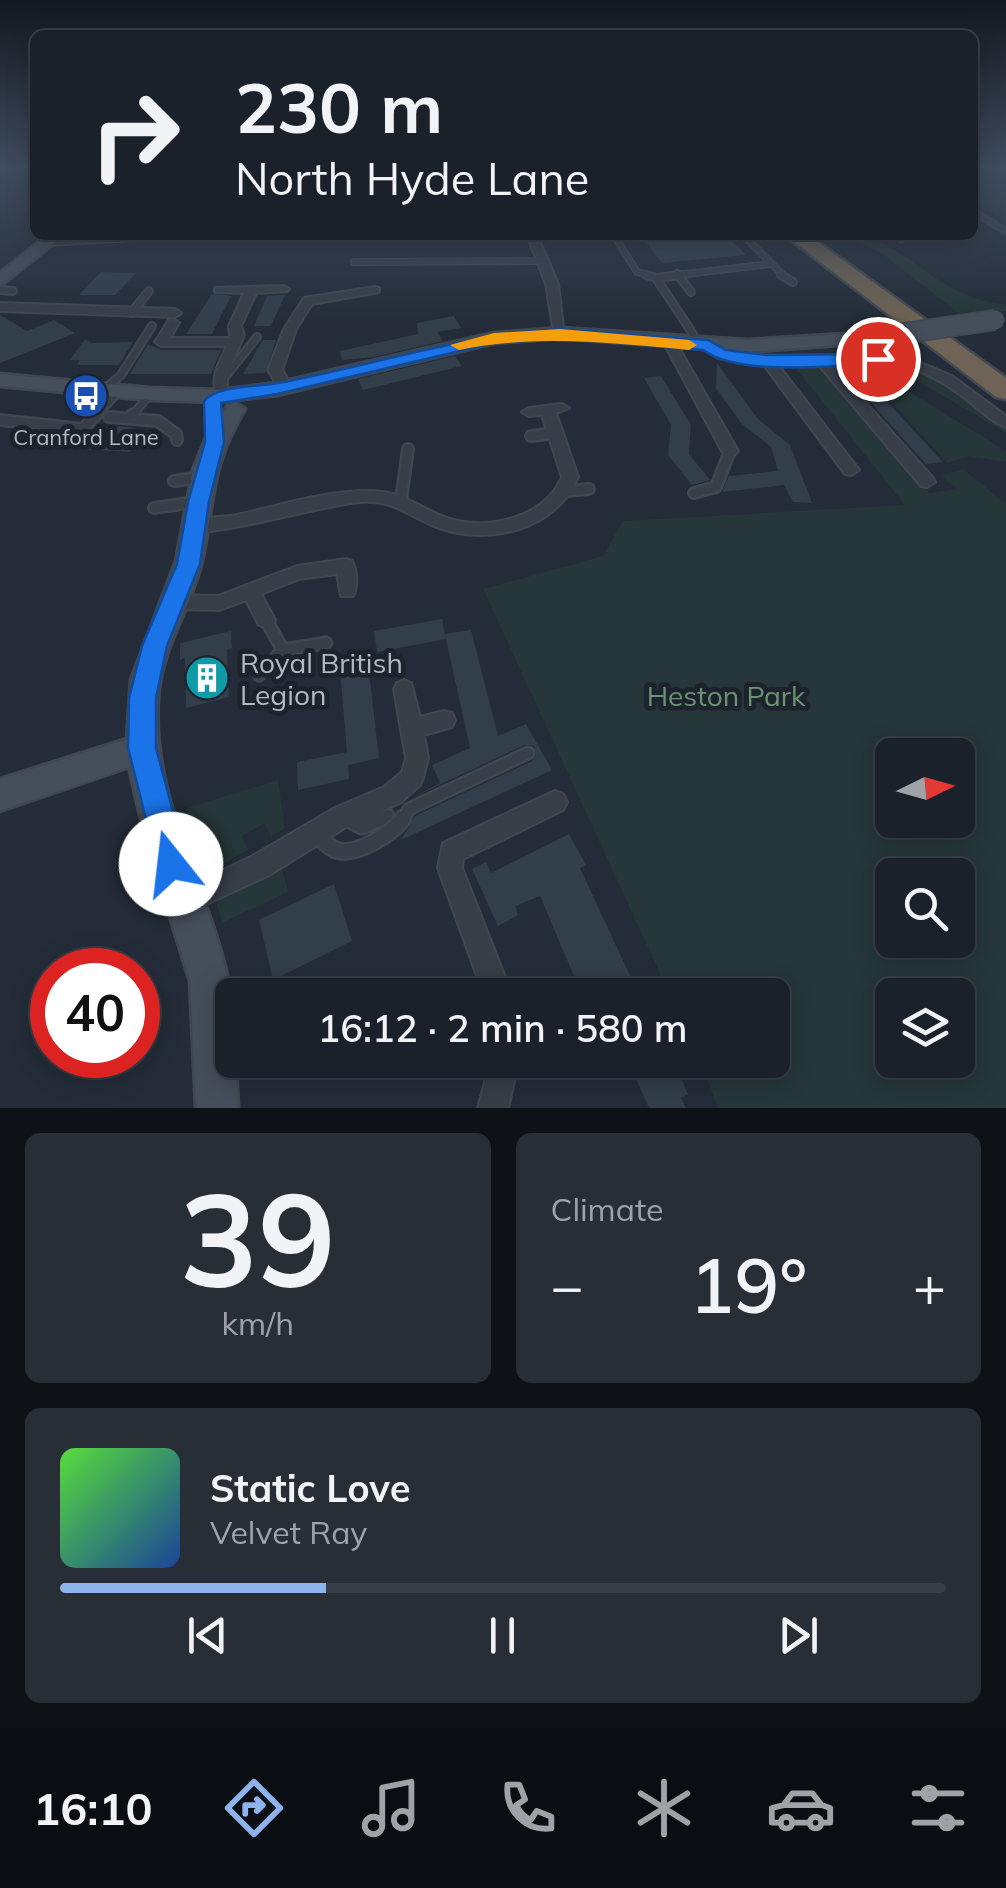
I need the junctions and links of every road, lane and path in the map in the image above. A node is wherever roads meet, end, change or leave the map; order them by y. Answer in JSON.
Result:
{"nodes":[{"id":1,"x":51,"y":240,"type":"edge"},
{"id":2,"x":534,"y":240,"type":"edge"},
{"id":3,"x":617,"y":240,"type":"edge"},
{"id":4,"x":748,"y":240,"type":"edge"},
{"id":5,"x":803,"y":240,"type":"edge"},
{"id":6,"x":827,"y":240,"type":"edge"},
{"id":7,"x":834,"y":240,"type":"edge"},
{"id":8,"x":542,"y":260,"type":"junction"},
{"id":9,"x":354,"y":262,"type":"dead end"},
{"id":10,"x":770,"y":264,"type":"junction"},
{"id":11,"x":869,"y":272,"type":"junction"},
{"id":12,"x":677,"y":273,"type":"junction"},
{"id":13,"x":656,"y":278,"type":"junction"},
{"id":14,"x":793,"y":282,"type":"dead end"},
{"id":15,"x":7,"y":286,"type":"edge"},
{"id":16,"x":0,"y":290,"type":"edge"},
{"id":17,"x":219,"y":290,"type":"dead end"},
{"id":18,"x":252,"y":290,"type":"junction"},
{"id":19,"x":283,"y":290,"type":"dead end"},
{"id":20,"x":375,"y":290,"type":"dead end"},
{"id":21,"x":149,"y":292,"type":"dead end"},
{"id":22,"x":691,"y":292,"type":"dead end"},
{"id":23,"x":0,"y":307,"type":"edge"},
{"id":24,"x":130,"y":312,"type":"junction"},
{"id":25,"x":1001,"y":319,"type":"edge"},
{"id":26,"x":152,"y":326,"type":"dead end"},
{"id":27,"x":560,"y":334,"type":"junction"},
{"id":28,"x":257,"y":336,"type":"dead end"},
{"id":29,"x":234,"y":342,"type":"junction"},
{"id":30,"x":670,"y":343,"type":"junction"},
{"id":31,"x":701,"y":345,"type":"junction"},
{"id":32,"x":767,"y":360,"type":"junction"},
{"id":33,"x":822,"y":361,"type":"junction"},
{"id":34,"x":1006,"y":368,"type":"edge"},
{"id":35,"x":0,"y":380,"type":"edge"},
{"id":36,"x":281,"y":388,"type":"junction"},
{"id":37,"x":111,"y":391,"type":"junction"},
{"id":38,"x":1006,"y":391,"type":"edge"},
{"id":39,"x":150,"y":394,"type":"junction"},
{"id":40,"x":224,"y":404,"type":"junction"},
{"id":41,"x":530,"y":412,"type":"dead end"},
{"id":42,"x":109,"y":418,"type":"dead end"},
{"id":43,"x":130,"y":418,"type":"junction"},
{"id":44,"x":0,"y":420,"type":"edge"},
{"id":45,"x":1006,"y":423,"type":"edge"},
{"id":46,"x":556,"y":434,"type":"junction"},
{"id":47,"x":532,"y":436,"type":"dead end"},
{"id":48,"x":177,"y":440,"type":"dead end"},
{"id":49,"x":408,"y":449,"type":"dead end"},
{"id":50,"x":730,"y":451,"type":"joint"},
{"id":51,"x":851,"y":470,"type":"dead end"},
{"id":52,"x":928,"y":482,"type":"dead end"},
{"id":53,"x":590,"y":489,"type":"dead end"},
{"id":54,"x":566,"y":491,"type":"junction"},
{"id":55,"x":694,"y":492,"type":"dead end"},
{"id":56,"x":193,"y":496,"type":"junction"},
{"id":57,"x":401,"y":500,"type":"junction"},
{"id":58,"x":154,"y":508,"type":"dead end"},
{"id":59,"x":250,"y":591,"type":"junction"},
{"id":60,"x":347,"y":591,"type":"dead end"},
{"id":61,"x":175,"y":602,"type":"junction"},
{"id":62,"x":266,"y":620,"type":"joint"},
{"id":63,"x":326,"y":643,"type":"dead end"},
{"id":64,"x":282,"y":650,"type":"junction"},
{"id":65,"x":258,"y":676,"type":"dead end"},
{"id":66,"x":404,"y":689,"type":"dead end"},
{"id":67,"x":444,"y":720,"type":"dead end"},
{"id":68,"x":412,"y":729,"type":"junction"},
{"id":69,"x":142,"y":748,"type":"junction"},
{"id":70,"x":528,"y":752,"type":"dead end"},
{"id":71,"x":0,"y":795,"type":"edge"},
{"id":72,"x":555,"y":802,"type":"dead end"},
{"id":73,"x":388,"y":815,"type":"dead end"},
{"id":74,"x":343,"y":816,"type":"junction"},
{"id":75,"x":312,"y":832,"type":"junction"},
{"id":76,"x":183,"y":902,"type":"junction"},
{"id":77,"x":492,"y":978,"type":"edge"},
{"id":78,"x":215,"y":998,"type":"edge"},
{"id":79,"x":219,"y":1078,"type":"edge"},
{"id":80,"x":501,"y":1078,"type":"edge"},
{"id":81,"x":217,"y":1108,"type":"edge"},
{"id":82,"x":494,"y":1108,"type":"edge"}],
"edges":[{"from":1,"to":15,"type":"street"},
{"from":2,"to":8,"type":"street"},
{"from":3,"to":13,"type":"lane"},
{"from":4,"to":10,"type":"lane"},
{"from":5,"to":38,"type":"highway"},
{"from":6,"to":11,"type":"highway"},
{"from":7,"to":11,"type":"highway"},
{"from":8,"to":9,"type":"lane"},
{"from":8,"to":27,"type":"street"},
{"from":10,"to":12,"type":"lane"},
{"from":10,"to":14,"type":"lane"},
{"from":11,"to":34,"type":"highway"},
{"from":12,"to":13,"type":"lane"},
{"from":12,"to":22,"type":"lane"},
{"from":13,"to":31,"type":"lane"},
{"from":15,"to":16,"type":"lane"},
{"from":17,"to":18,"type":"street"},
{"from":18,"to":19,"type":"street"},
{"from":18,"to":29,"type":"street"},
{"from":20,"to":36,"type":"street"},
{"from":21,"to":24,"type":"lane"},
{"from":23,"to":24,"type":"street"},
{"from":24,"to":29,"type":"street"},
{"from":25,"to":31,"type":"street","bridge":true},
{"from":26,"to":37,"type":"lane"},
{"from":27,"to":30,"type":"street"},
{"from":27,"to":36,"type":"street"},
{"from":28,"to":40,"type":"lane"},
{"from":29,"to":40,"type":"street"},
{"from":30,"to":31,"type":"street"},
{"from":30,"to":50,"type":"street"},
{"from":31,"to":32,"type":"street"},
{"from":32,"to":33,"type":"street"},
{"from":32,"to":51,"type":"street"},
{"from":33,"to":45,"type":"street"},
{"from":33,"to":52,"type":"street"},
{"from":35,"to":37,"type":"street"},
{"from":36,"to":40,"type":"street"},
{"from":37,"to":39,"type":"street"},
{"from":37,"to":44,"type":"lane"},
{"from":39,"to":40,"type":"street"},
{"from":39,"to":43,"type":"lane"},
{"from":40,"to":56,"type":"street"},
{"from":41,"to":46,"type":"street"},
{"from":42,"to":43,"type":"lane"},
{"from":43,"to":48,"type":"lane"},
{"from":46,"to":47,"type":"lane"},
{"from":46,"to":54,"type":"street"},
{"from":49,"to":57,"type":"lane"},
{"from":50,"to":55,"type":"lane"},
{"from":53,"to":54,"type":"lane"},
{"from":54,"to":57,"type":"street"},
{"from":56,"to":57,"type":"street"},
{"from":56,"to":58,"type":"lane"},
{"from":56,"to":61,"type":"street"},
{"from":59,"to":60,"type":"street"},
{"from":59,"to":61,"type":"street"},
{"from":59,"to":62,"type":"street"},
{"from":61,"to":69,"type":"street"},
{"from":62,"to":64,"type":"lane"},
{"from":63,"to":64,"type":"lane"},
{"from":64,"to":65,"type":"lane"},
{"from":66,"to":68,"type":"street"},
{"from":67,"to":68,"type":"street"},
{"from":68,"to":74,"type":"street"},
{"from":69,"to":71,"type":"street"},
{"from":69,"to":76,"type":"street"},
{"from":70,"to":75,"type":"lane"},
{"from":72,"to":77,"type":"street"},
{"from":73,"to":74,"type":"lane"},
{"from":74,"to":75,"type":"street"},
{"from":75,"to":76,"type":"street"},
{"from":76,"to":78,"type":"street"},
{"from":79,"to":81,"type":"street"},
{"from":80,"to":82,"type":"street"}]}
